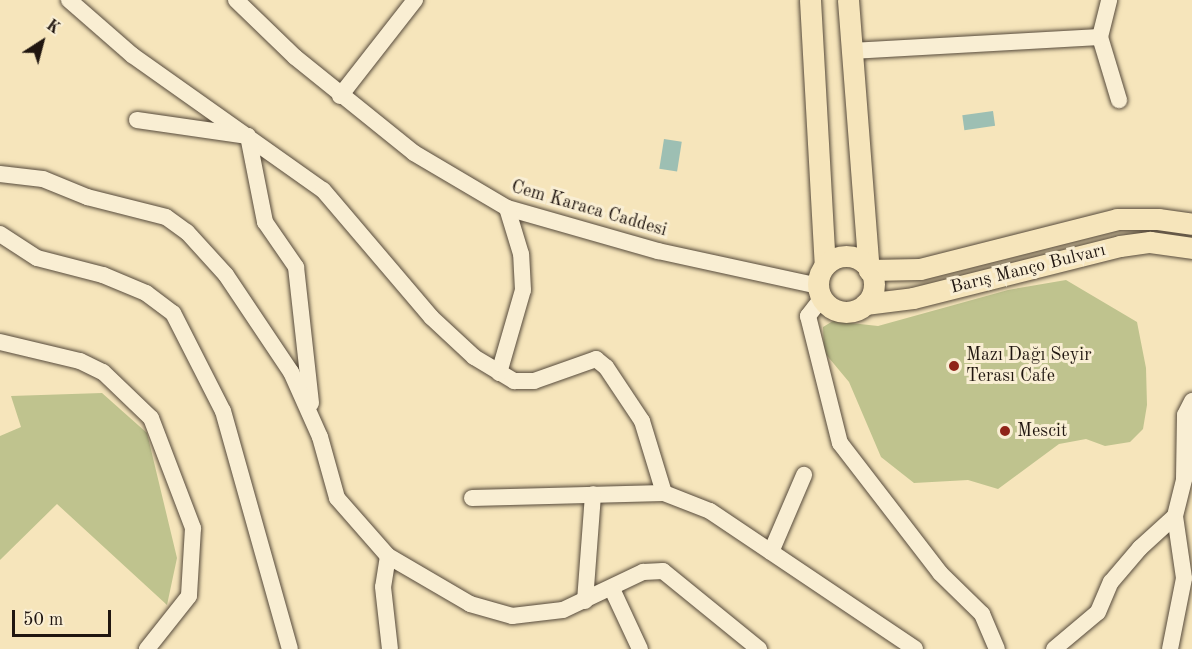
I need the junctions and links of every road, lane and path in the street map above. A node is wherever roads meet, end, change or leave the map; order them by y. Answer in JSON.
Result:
{"nodes":[{"id":1,"x":69,"y":0,"type":"edge"},
{"id":2,"x":236,"y":0,"type":"edge"},
{"id":3,"x":415,"y":0,"type":"edge"},
{"id":4,"x":810,"y":0,"type":"edge"},
{"id":5,"x":848,"y":0,"type":"edge"},
{"id":6,"x":1109,"y":0,"type":"edge"},
{"id":7,"x":1100,"y":37,"type":"junction"},
{"id":8,"x":851,"y":51,"type":"junction"},
{"id":9,"x":340,"y":96,"type":"junction"},
{"id":10,"x":1119,"y":100,"type":"dead end"},
{"id":11,"x":137,"y":120,"type":"dead end"},
{"id":12,"x":248,"y":136,"type":"junction"},
{"id":13,"x":0,"y":174,"type":"edge"},
{"id":14,"x":507,"y":208,"type":"junction"},
{"id":15,"x":1192,"y":224,"type":"edge"},
{"id":16,"x":0,"y":234,"type":"edge"},
{"id":17,"x":1192,"y":248,"type":"edge"},
{"id":18,"x":825,"y":265,"type":"junction"},
{"id":19,"x":869,"y":270,"type":"junction"},
{"id":20,"x":820,"y":292,"type":"junction"},
{"id":21,"x":865,"y":304,"type":"junction"},
{"id":22,"x":0,"y":342,"type":"edge"},
{"id":23,"x":499,"y":373,"type":"junction"},
{"id":24,"x":1192,"y":401,"type":"edge"},
{"id":25,"x":312,"y":419,"type":"junction"},
{"id":26,"x":804,"y":475,"type":"dead end"},
{"id":27,"x":664,"y":493,"type":"junction"},
{"id":28,"x":593,"y":494,"type":"junction"},
{"id":29,"x":472,"y":498,"type":"dead end"},
{"id":30,"x":1175,"y":516,"type":"junction"},
{"id":31,"x":771,"y":552,"type":"junction"},
{"id":32,"x":388,"y":556,"type":"junction"},
{"id":33,"x":612,"y":589,"type":"junction"},
{"id":34,"x":585,"y":601,"type":"junction"},
{"id":35,"x":147,"y":649,"type":"edge"},
{"id":36,"x":290,"y":649,"type":"edge"},
{"id":37,"x":390,"y":649,"type":"edge"},
{"id":38,"x":640,"y":649,"type":"edge"},
{"id":39,"x":759,"y":649,"type":"edge"},
{"id":40,"x":915,"y":649,"type":"edge"},
{"id":41,"x":997,"y":649,"type":"edge"},
{"id":42,"x":1054,"y":649,"type":"edge"},
{"id":43,"x":1170,"y":649,"type":"edge"}],
"edges":[{"from":1,"to":12,"type":"street"},
{"from":2,"to":9,"type":"street","name":"Cem Karaca Caddesi"},
{"from":3,"to":9,"type":"street"},
{"from":4,"to":18,"type":"main road"},
{"from":5,"to":8,"type":"main road"},
{"from":6,"to":7,"type":"street"},
{"from":7,"to":8,"type":"street"},
{"from":7,"to":10,"type":"street"},
{"from":8,"to":19,"type":"main road"},
{"from":9,"to":14,"type":"street","name":"Cem Karaca Caddesi"},
{"from":11,"to":12,"type":"street"},
{"from":12,"to":23,"type":"street"},
{"from":12,"to":25,"type":"street"},
{"from":13,"to":25,"type":"street"},
{"from":14,"to":20,"type":"street","name":"Cem Karaca Caddesi"},
{"from":14,"to":23,"type":"street"},
{"from":15,"to":19,"type":"main road","name":"Barış Manço Bulvarı"},
{"from":16,"to":36,"type":"street"},
{"from":17,"to":21,"type":"main road","name":"Barış Manço Bulvarı"},
{"from":18,"to":19,"type":"main road"},
{"from":18,"to":20,"type":"main road"},
{"from":19,"to":21,"type":"main road"},
{"from":20,"to":21,"type":"main road"},
{"from":20,"to":41,"type":"street"},
{"from":22,"to":35,"type":"street"},
{"from":23,"to":27,"type":"street"},
{"from":24,"to":30,"type":"street"},
{"from":25,"to":32,"type":"street"},
{"from":26,"to":31,"type":"street"},
{"from":27,"to":28,"type":"street"},
{"from":27,"to":31,"type":"street"},
{"from":28,"to":29,"type":"street"},
{"from":28,"to":34,"type":"street"},
{"from":30,"to":42,"type":"street"},
{"from":30,"to":43,"type":"street"},
{"from":31,"to":40,"type":"street"},
{"from":32,"to":34,"type":"street"},
{"from":32,"to":37,"type":"street"},
{"from":33,"to":34,"type":"street"},
{"from":33,"to":38,"type":"street"},
{"from":33,"to":39,"type":"street"}]}
